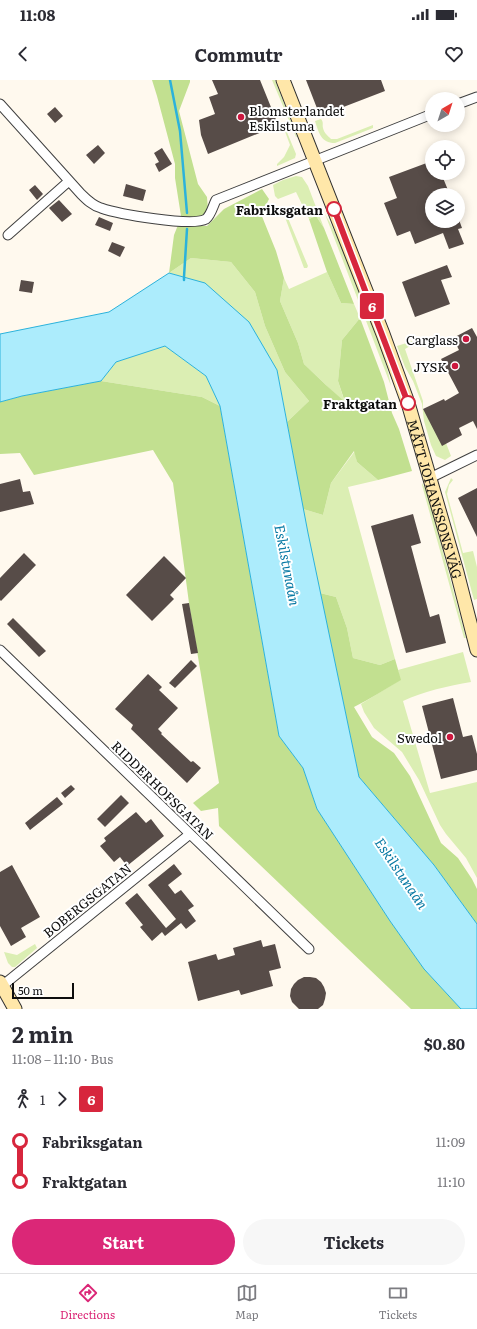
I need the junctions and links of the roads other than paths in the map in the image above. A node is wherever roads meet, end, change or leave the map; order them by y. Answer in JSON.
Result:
{"nodes":[{"id":1,"x":283,"y":80,"type":"edge"},
{"id":2,"x":477,"y":97,"type":"edge"},
{"id":3,"x":465,"y":101,"type":"edge"},
{"id":4,"x":2,"y":109,"type":"edge"},
{"id":5,"x":425,"y":117,"type":"edge"},
{"id":6,"x":315,"y":160,"type":"junction"},
{"id":7,"x":69,"y":181,"type":"junction"},
{"id":8,"x":8,"y":235,"type":"dead end"},
{"id":9,"x":477,"y":454,"type":"edge"},
{"id":10,"x":430,"y":478,"type":"junction"},
{"id":11,"x":0,"y":650,"type":"edge"},
{"id":12,"x":477,"y":650,"type":"edge"},
{"id":13,"x":190,"y":834,"type":"junction"},
{"id":14,"x":309,"y":949,"type":"dead end"},
{"id":15,"x":1,"y":984,"type":"edge"},
{"id":16,"x":14,"y":1009,"type":"edge"}],
"edges":[{"from":1,"to":6,"type":"street","name":"MÅTT JOHANSSONS VÄG"},
{"from":2,"to":3,"type":"street"},
{"from":4,"to":7,"type":"street"},
{"from":5,"to":6,"type":"street"},
{"from":6,"to":7,"type":"street"},
{"from":6,"to":10,"type":"street","name":"MÅTT JOHANSSONS VÄG"},
{"from":7,"to":8,"type":"street"},
{"from":9,"to":10,"type":"street"},
{"from":10,"to":12,"type":"street","name":"MÅTT JOHANSSONS VÄG"},
{"from":11,"to":13,"type":"street","name":"RIDDERHOFSGATAN"},
{"from":13,"to":14,"type":"street","name":"RIDDERHOFSGATAN"},
{"from":13,"to":15,"type":"street","name":"BOBERGSGATAN"},
{"from":15,"to":16,"type":"street"}]}
